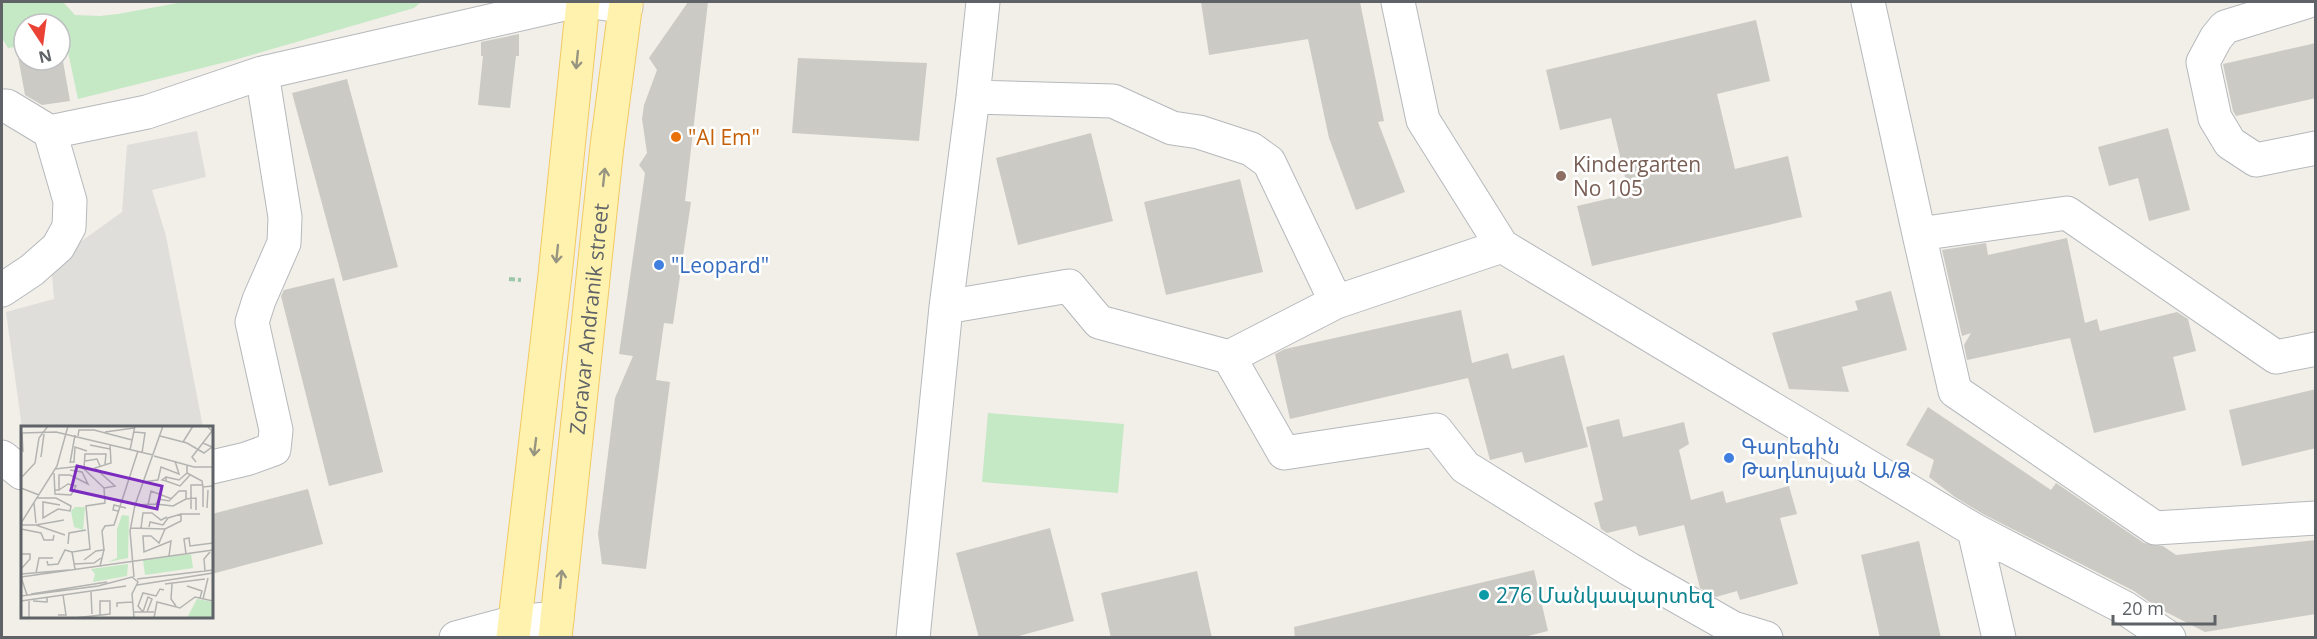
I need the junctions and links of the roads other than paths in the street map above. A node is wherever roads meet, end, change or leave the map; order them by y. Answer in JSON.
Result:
{"nodes":[{"id":1,"x":573,"y":2,"type":"edge"},
{"id":2,"x":583,"y":2,"type":"edge"},
{"id":3,"x":594,"y":2,"type":"edge"},
{"id":4,"x":983,"y":2,"type":"edge"},
{"id":5,"x":1398,"y":2,"type":"edge"},
{"id":6,"x":1868,"y":2,"type":"edge"},
{"id":7,"x":2306,"y":2,"type":"edge"},
{"id":8,"x":626,"y":4,"type":"edge"},
{"id":9,"x":262,"y":73,"type":"junction"},
{"id":10,"x":973,"y":97,"type":"junction"},
{"id":11,"x":3,"y":103,"type":"edge"},
{"id":12,"x":50,"y":132,"type":"junction"},
{"id":13,"x":2316,"y":148,"type":"edge"},
{"id":14,"x":1920,"y":234,"type":"junction"},
{"id":15,"x":1502,"y":246,"type":"junction"},
{"id":16,"x":2,"y":290,"type":"edge"},
{"id":17,"x":1336,"y":302,"type":"junction"},
{"id":18,"x":945,"y":307,"type":"junction"},
{"id":19,"x":2316,"y":349,"type":"edge"},
{"id":20,"x":1229,"y":357,"type":"junction"},
{"id":21,"x":2,"y":457,"type":"edge"},
{"id":22,"x":213,"y":467,"type":"edge"},
{"id":23,"x":21,"y":472,"type":"edge"},
{"id":24,"x":2316,"y":518,"type":"edge"},
{"id":25,"x":1974,"y":530,"type":"junction"},
{"id":26,"x":2124,"y":623,"type":"edge"},
{"id":27,"x":556,"y":628,"type":"edge"},
{"id":28,"x":514,"y":630,"type":"edge"},
{"id":29,"x":456,"y":638,"type":"edge"},
{"id":30,"x":913,"y":638,"type":"edge"},
{"id":31,"x":1766,"y":638,"type":"edge"},
{"id":32,"x":1999,"y":638,"type":"edge"},
{"id":33,"x":2169,"y":638,"type":"edge"}],
"edges":[{"from":1,"to":9,"type":"lane"},
{"from":2,"to":28,"type":"main road","name":"Zoravar Andranik street","one_way":true},
{"from":3,"to":8,"type":"lane"},
{"from":4,"to":10,"type":"lane"},
{"from":5,"to":15,"type":"lane"},
{"from":6,"to":14,"type":"lane"},
{"from":7,"to":13,"type":"lane"},
{"from":27,"to":8,"type":"main road","name":"Zoravar Andranik street","one_way":true},
{"from":9,"to":12,"type":"lane"},
{"from":9,"to":22,"type":"lane"},
{"from":10,"to":17,"type":"lane"},
{"from":10,"to":18,"type":"lane"},
{"from":11,"to":12,"type":"lane"},
{"from":12,"to":16,"type":"lane"},
{"from":14,"to":19,"type":"lane"},
{"from":14,"to":24,"type":"lane"},
{"from":15,"to":17,"type":"lane"},
{"from":15,"to":25,"type":"lane"},
{"from":17,"to":20,"type":"lane"},
{"from":18,"to":20,"type":"lane"},
{"from":18,"to":30,"type":"lane"},
{"from":20,"to":31,"type":"lane"},
{"from":21,"to":23,"type":"lane"},
{"from":25,"to":26,"type":"lane"},
{"from":25,"to":32,"type":"lane"},
{"from":26,"to":33,"type":"lane"},
{"from":27,"to":28,"type":"lane"},
{"from":28,"to":29,"type":"lane"}]}
